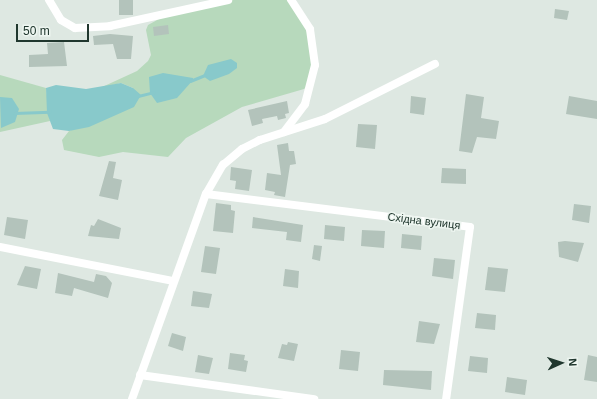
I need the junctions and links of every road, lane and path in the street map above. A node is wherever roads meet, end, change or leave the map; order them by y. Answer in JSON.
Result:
{"nodes":[{"id":1,"x":49,"y":0,"type":"edge"},
{"id":2,"x":228,"y":0,"type":"edge"},
{"id":3,"x":291,"y":0,"type":"edge"},
{"id":4,"x":435,"y":64,"type":"dead end"},
{"id":5,"x":284,"y":132,"type":"junction"},
{"id":6,"x":206,"y":194,"type":"junction"},
{"id":7,"x":0,"y":247,"type":"edge"},
{"id":8,"x":174,"y":281,"type":"junction"},
{"id":9,"x":140,"y":375,"type":"junction"},
{"id":10,"x":132,"y":399,"type":"edge"},
{"id":11,"x":314,"y":399,"type":"edge"},
{"id":12,"x":446,"y":399,"type":"edge"}],
"edges":[{"from":1,"to":2,"type":"street"},
{"from":3,"to":5,"type":"street"},
{"from":4,"to":5,"type":"street"},
{"from":5,"to":6,"type":"street"},
{"from":6,"to":8,"type":"street"},
{"from":6,"to":12,"type":"street","name":"Східна вулиця"},
{"from":7,"to":8,"type":"street"},
{"from":8,"to":9,"type":"street"},
{"from":9,"to":10,"type":"street"},
{"from":9,"to":11,"type":"street"}]}
